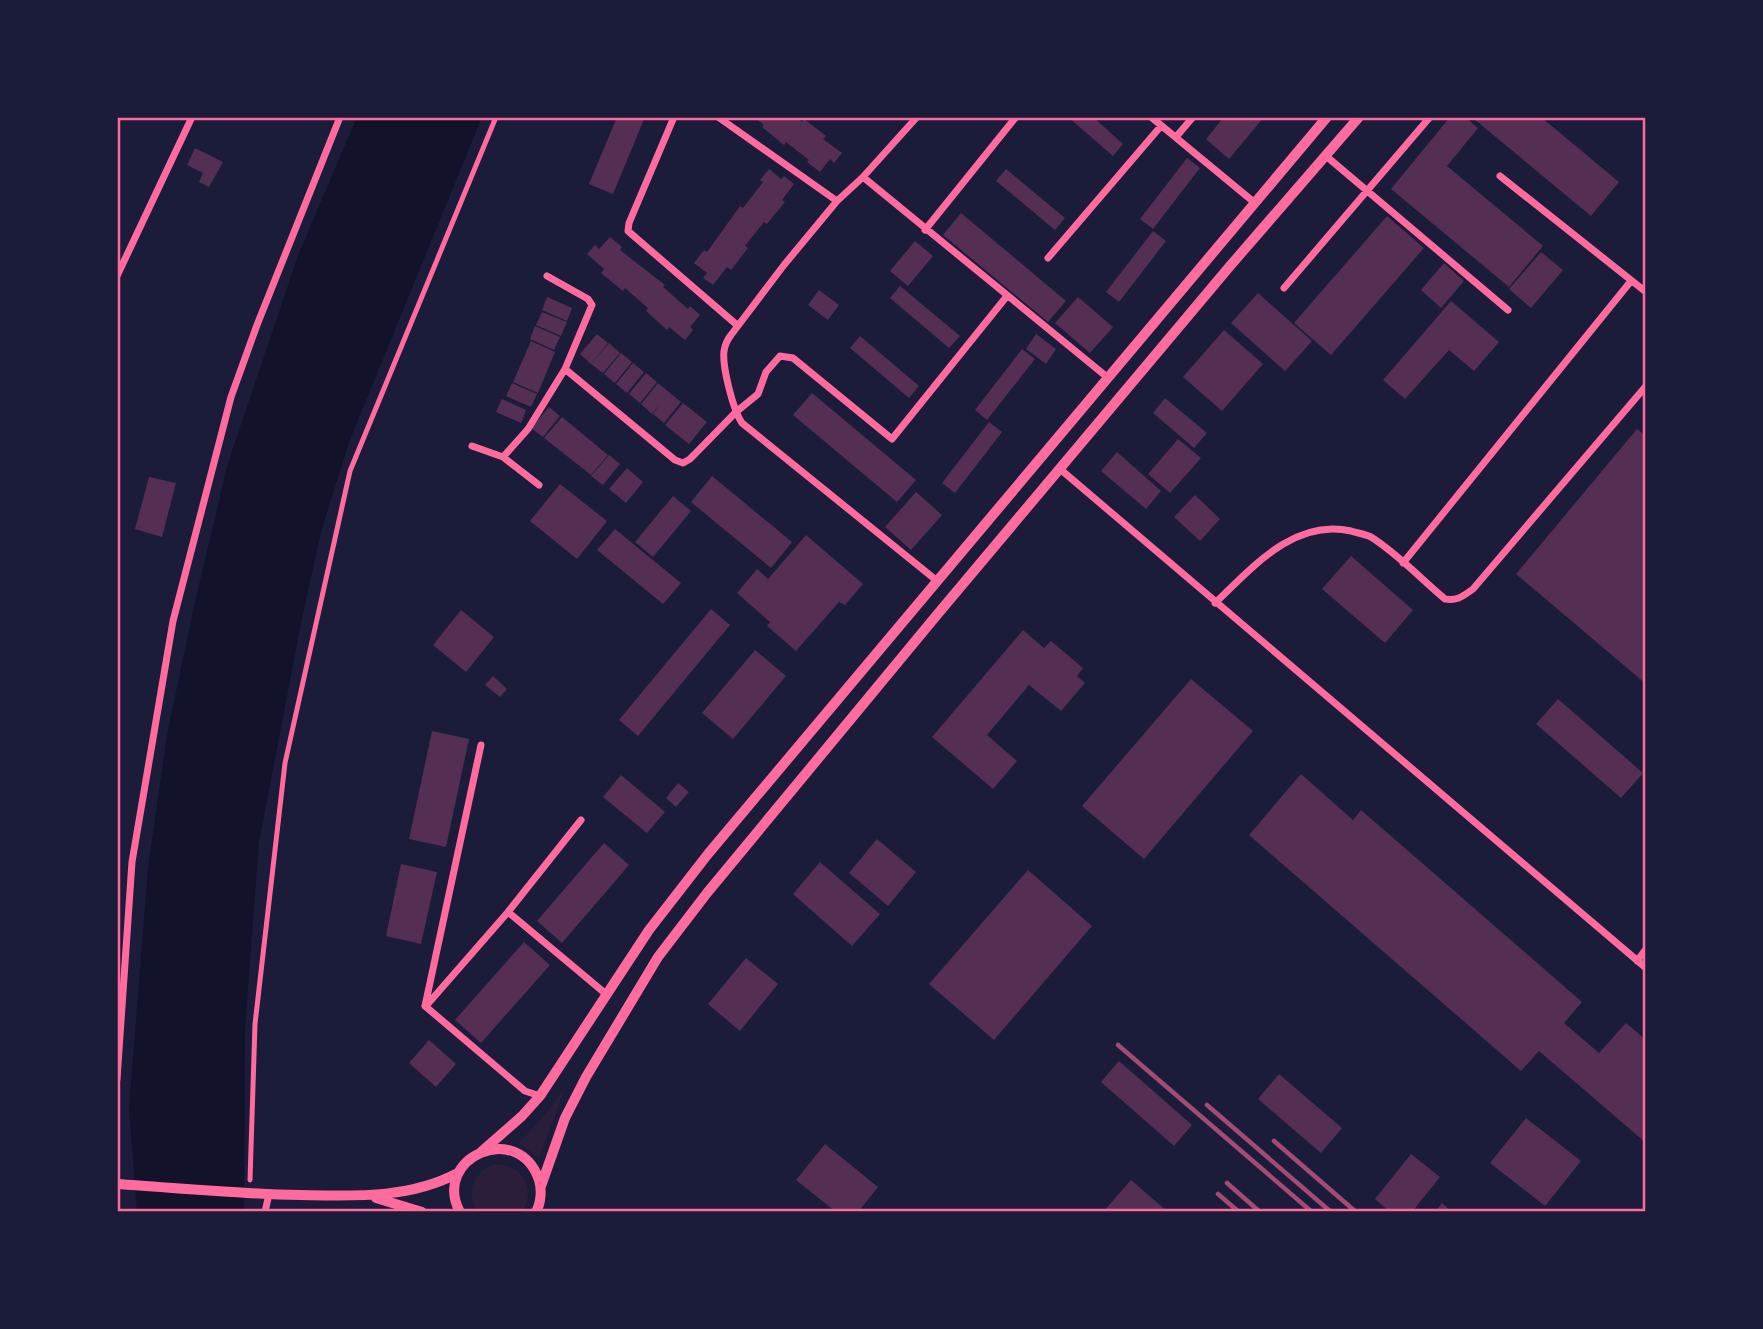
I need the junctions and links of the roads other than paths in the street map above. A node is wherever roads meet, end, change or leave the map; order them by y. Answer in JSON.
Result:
{"nodes":[{"id":1,"x":192,"y":117,"type":"edge"},
{"id":2,"x":340,"y":117,"type":"edge"},
{"id":3,"x":496,"y":117,"type":"edge"},
{"id":4,"x":674,"y":117,"type":"edge"},
{"id":5,"x":718,"y":117,"type":"edge"},
{"id":6,"x":917,"y":117,"type":"edge"},
{"id":7,"x":1016,"y":117,"type":"edge"},
{"id":8,"x":1151,"y":117,"type":"edge"},
{"id":9,"x":1193,"y":117,"type":"edge"},
{"id":10,"x":1327,"y":117,"type":"edge"},
{"id":11,"x":1359,"y":117,"type":"edge"},
{"id":12,"x":1430,"y":117,"type":"edge"},
{"id":13,"x":1161,"y":125,"type":"junction"},
{"id":14,"x":1176,"y":137,"type":"junction"},
{"id":15,"x":1326,"y":156,"type":"junction"},
{"id":16,"x":1500,"y":176,"type":"dead end"},
{"id":17,"x":863,"y":177,"type":"junction"},
{"id":18,"x":1365,"y":190,"type":"junction"},
{"id":19,"x":837,"y":201,"type":"junction"},
{"id":20,"x":1255,"y":203,"type":"junction"},
{"id":21,"x":925,"y":230,"type":"junction"},
{"id":22,"x":1048,"y":258,"type":"dead end"},
{"id":23,"x":117,"y":276,"type":"edge"},
{"id":24,"x":547,"y":276,"type":"dead end"},
{"id":25,"x":1631,"y":281,"type":"junction"},
{"id":26,"x":1284,"y":288,"type":"dead end"},
{"id":27,"x":1646,"y":292,"type":"edge"},
{"id":28,"x":1007,"y":296,"type":"junction"},
{"id":29,"x":1508,"y":310,"type":"dead end"},
{"id":30,"x":737,"y":326,"type":"junction"},
{"id":31,"x":565,"y":369,"type":"junction"},
{"id":32,"x":1107,"y":377,"type":"junction"},
{"id":33,"x":1646,"y":386,"type":"edge"},
{"id":34,"x":736,"y":412,"type":"junction"},
{"id":35,"x":471,"y":446,"type":"dead end"},
{"id":36,"x":503,"y":457,"type":"junction"},
{"id":37,"x":1060,"y":470,"type":"junction"},
{"id":38,"x":539,"y":485,"type":"dead end"},
{"id":39,"x":1403,"y":563,"type":"junction"},
{"id":40,"x":936,"y":580,"type":"junction"},
{"id":41,"x":1215,"y":603,"type":"junction"},
{"id":42,"x":481,"y":745,"type":"dead end"},
{"id":43,"x":581,"y":820,"type":"dead end"},
{"id":44,"x":508,"y":912,"type":"junction"},
{"id":45,"x":1646,"y":949,"type":"edge"},
{"id":46,"x":1637,"y":961,"type":"junction"},
{"id":47,"x":1646,"y":968,"type":"edge"},
{"id":48,"x":606,"y":994,"type":"junction"},
{"id":49,"x":425,"y":1006,"type":"junction"},
{"id":50,"x":117,"y":1079,"type":"edge"},
{"id":51,"x":540,"y":1096,"type":"junction"},
{"id":52,"x":481,"y":1152,"type":"junction"},
{"id":53,"x":458,"y":1173,"type":"junction"},
{"id":54,"x":250,"y":1180,"type":"dead end"},
{"id":55,"x":117,"y":1184,"type":"edge"},
{"id":56,"x":541,"y":1185,"type":"junction"},
{"id":57,"x":265,"y":1194,"type":"junction"},
{"id":58,"x":373,"y":1197,"type":"junction"},
{"id":59,"x":539,"y":1210,"type":"edge"},
{"id":60,"x":265,"y":1212,"type":"edge"},
{"id":61,"x":422,"y":1212,"type":"edge"},
{"id":62,"x":460,"y":1212,"type":"edge"}],
"edges":[{"from":1,"to":23,"type":"street"},
{"from":2,"to":50,"type":"street"},
{"from":3,"to":54,"type":"street"},
{"from":4,"to":30,"type":"street"},
{"from":5,"to":19,"type":"street"},
{"from":6,"to":17,"type":"street"},
{"from":7,"to":21,"type":"street"},
{"from":8,"to":13,"type":"street"},
{"from":9,"to":14,"type":"street"},
{"from":10,"to":20,"type":"main road"},
{"from":11,"to":15,"type":"main road"},
{"from":12,"to":18,"type":"street"},
{"from":13,"to":14,"type":"street"},
{"from":13,"to":22,"type":"street"},
{"from":14,"to":20,"type":"street"},
{"from":15,"to":18,"type":"street"},
{"from":15,"to":37,"type":"main road"},
{"from":16,"to":25,"type":"street"},
{"from":17,"to":19,"type":"street"},
{"from":17,"to":21,"type":"street"},
{"from":18,"to":26,"type":"street"},
{"from":18,"to":29,"type":"street"},
{"from":19,"to":30,"type":"street"},
{"from":20,"to":32,"type":"main road"},
{"from":21,"to":28,"type":"street"},
{"from":24,"to":31,"type":"street"},
{"from":25,"to":27,"type":"street"},
{"from":25,"to":39,"type":"street"},
{"from":28,"to":32,"type":"street"},
{"from":28,"to":34,"type":"street"},
{"from":30,"to":34,"type":"street"},
{"from":31,"to":34,"type":"street"},
{"from":31,"to":36,"type":"street"},
{"from":32,"to":40,"type":"main road"},
{"from":33,"to":39,"type":"street"},
{"from":34,"to":40,"type":"street"},
{"from":35,"to":36,"type":"street"},
{"from":36,"to":38,"type":"street"},
{"from":37,"to":41,"type":"street"},
{"from":37,"to":56,"type":"main road"},
{"from":39,"to":41,"type":"street"},
{"from":40,"to":48,"type":"main road"},
{"from":41,"to":46,"type":"street"},
{"from":42,"to":49,"type":"street"},
{"from":43,"to":44,"type":"street"},
{"from":44,"to":48,"type":"street"},
{"from":44,"to":49,"type":"street"},
{"from":45,"to":46,"type":"street"},
{"from":46,"to":47,"type":"street"},
{"from":48,"to":51,"type":"main road"},
{"from":49,"to":51,"type":"street"},
{"from":51,"to":52,"type":"main road"},
{"from":52,"to":53,"type":"main road"},
{"from":52,"to":56,"type":"main road"},
{"from":53,"to":58,"type":"main road"},
{"from":53,"to":62,"type":"main road"},
{"from":55,"to":57,"type":"main road"},
{"from":56,"to":59,"type":"main road"},
{"from":57,"to":58,"type":"main road"},
{"from":57,"to":60,"type":"street"},
{"from":58,"to":61,"type":"main road"}]}
